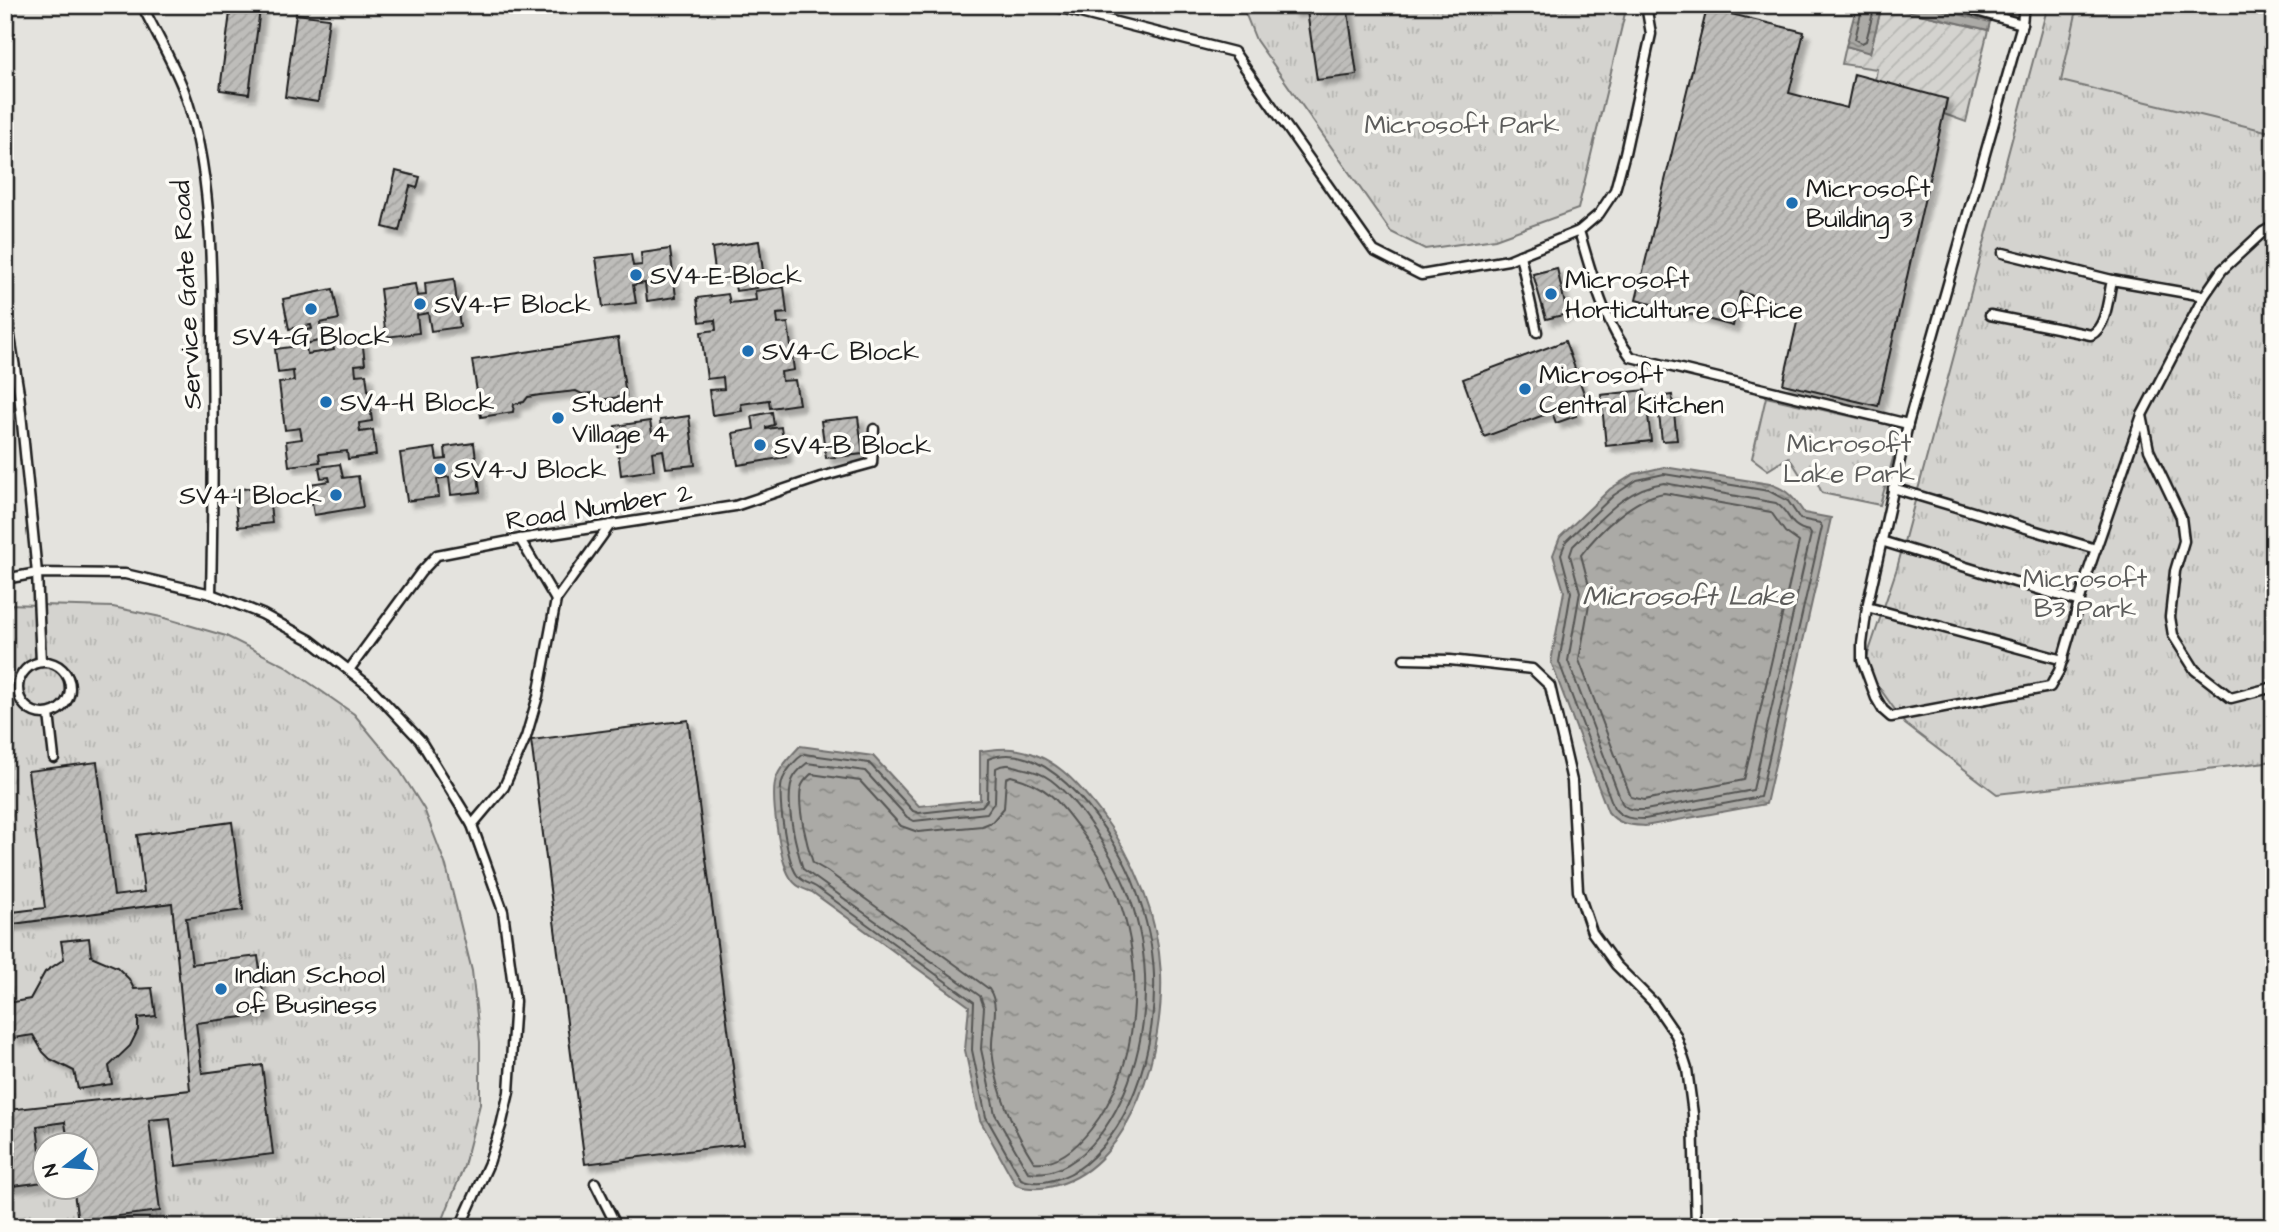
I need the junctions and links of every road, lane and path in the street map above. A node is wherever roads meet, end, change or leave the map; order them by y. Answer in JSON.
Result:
{"nodes":[{"id":1,"x":142,"y":5,"type":"edge"},
{"id":2,"x":1049,"y":5,"type":"edge"},
{"id":3,"x":1646,"y":5,"type":"edge"},
{"id":4,"x":1955,"y":5,"type":"edge"},
{"id":5,"x":2024,"y":5,"type":"edge"},
{"id":6,"x":2022,"y":24,"type":"junction"},
{"id":7,"x":2274,"y":226,"type":"edge"},
{"id":8,"x":1578,"y":231,"type":"junction"},
{"id":9,"x":2003,"y":253,"type":"dead end"},
{"id":10,"x":1520,"y":255,"type":"junction"},
{"id":11,"x":2112,"y":280,"type":"junction"},
{"id":12,"x":2204,"y":296,"type":"junction"},
{"id":13,"x":5,"y":305,"type":"edge"},
{"id":14,"x":1990,"y":315,"type":"dead end"},
{"id":15,"x":1537,"y":332,"type":"dead end"},
{"id":16,"x":2142,"y":415,"type":"junction"},
{"id":17,"x":1908,"y":424,"type":"junction"},
{"id":18,"x":874,"y":429,"type":"dead end"},
{"id":19,"x":1893,"y":488,"type":"junction"},
{"id":20,"x":610,"y":525,"type":"junction"},
{"id":21,"x":520,"y":539,"type":"junction"},
{"id":22,"x":1881,"y":541,"type":"junction"},
{"id":23,"x":2096,"y":549,"type":"junction"},
{"id":24,"x":37,"y":573,"type":"junction"},
{"id":25,"x":5,"y":579,"type":"edge"},
{"id":26,"x":211,"y":594,"type":"junction"},
{"id":27,"x":556,"y":600,"type":"junction"},
{"id":28,"x":2080,"y":601,"type":"junction"},
{"id":29,"x":1867,"y":607,"type":"junction"},
{"id":30,"x":1404,"y":659,"type":"dead end"},
{"id":31,"x":2063,"y":660,"type":"junction"},
{"id":32,"x":41,"y":663,"type":"junction"},
{"id":33,"x":349,"y":670,"type":"junction"},
{"id":34,"x":2274,"y":687,"type":"edge"},
{"id":35,"x":49,"y":714,"type":"junction"},
{"id":36,"x":54,"y":758,"type":"dead end"},
{"id":37,"x":472,"y":825,"type":"junction"},
{"id":38,"x":595,"y":1183,"type":"dead end"},
{"id":39,"x":460,"y":1227,"type":"edge"},
{"id":40,"x":617,"y":1227,"type":"edge"},
{"id":41,"x":1696,"y":1227,"type":"edge"}],
"edges":[{"from":1,"to":26,"type":"lane","name":"Service Gate Road"},
{"from":2,"to":10,"type":"lane"},
{"from":3,"to":8,"type":"lane"},
{"from":4,"to":6,"type":"lane"},
{"from":5,"to":6,"type":"lane"},
{"from":6,"to":17,"type":"lane"},
{"from":7,"to":12,"type":"lane"},
{"from":8,"to":10,"type":"lane"},
{"from":8,"to":17,"type":"lane"},
{"from":9,"to":11,"type":"lane"},
{"from":10,"to":15,"type":"lane"},
{"from":11,"to":12,"type":"lane"},
{"from":11,"to":14,"type":"lane"},
{"from":12,"to":16,"type":"lane"},
{"from":13,"to":24,"type":"lane"},
{"from":16,"to":23,"type":"lane"},
{"from":16,"to":34,"type":"lane"},
{"from":17,"to":19,"type":"lane"},
{"from":18,"to":20,"type":"lane","name":"Road Number 2"},
{"from":19,"to":22,"type":"lane"},
{"from":19,"to":23,"type":"lane"},
{"from":20,"to":21,"type":"lane","name":"Road Number 2"},
{"from":20,"to":27,"type":"lane"},
{"from":21,"to":27,"type":"lane"},
{"from":21,"to":33,"type":"lane","name":"Road Number 2"},
{"from":22,"to":28,"type":"lane"},
{"from":22,"to":29,"type":"lane"},
{"from":23,"to":28,"type":"lane"},
{"from":24,"to":25,"type":"lane"},
{"from":24,"to":26,"type":"lane"},
{"from":24,"to":32,"type":"lane"},
{"from":26,"to":33,"type":"lane"},
{"from":27,"to":37,"type":"lane"},
{"from":28,"to":31,"type":"lane"},
{"from":29,"to":31,"type":"lane"},
{"from":29,"to":31,"type":"lane"},
{"from":30,"to":41,"type":"lane"},
{"from":32,"to":35,"type":"lane"},
{"from":32,"to":35,"type":"lane"},
{"from":33,"to":37,"type":"lane"},
{"from":35,"to":36,"type":"lane"},
{"from":37,"to":39,"type":"lane"},
{"from":38,"to":40,"type":"lane"}]}
